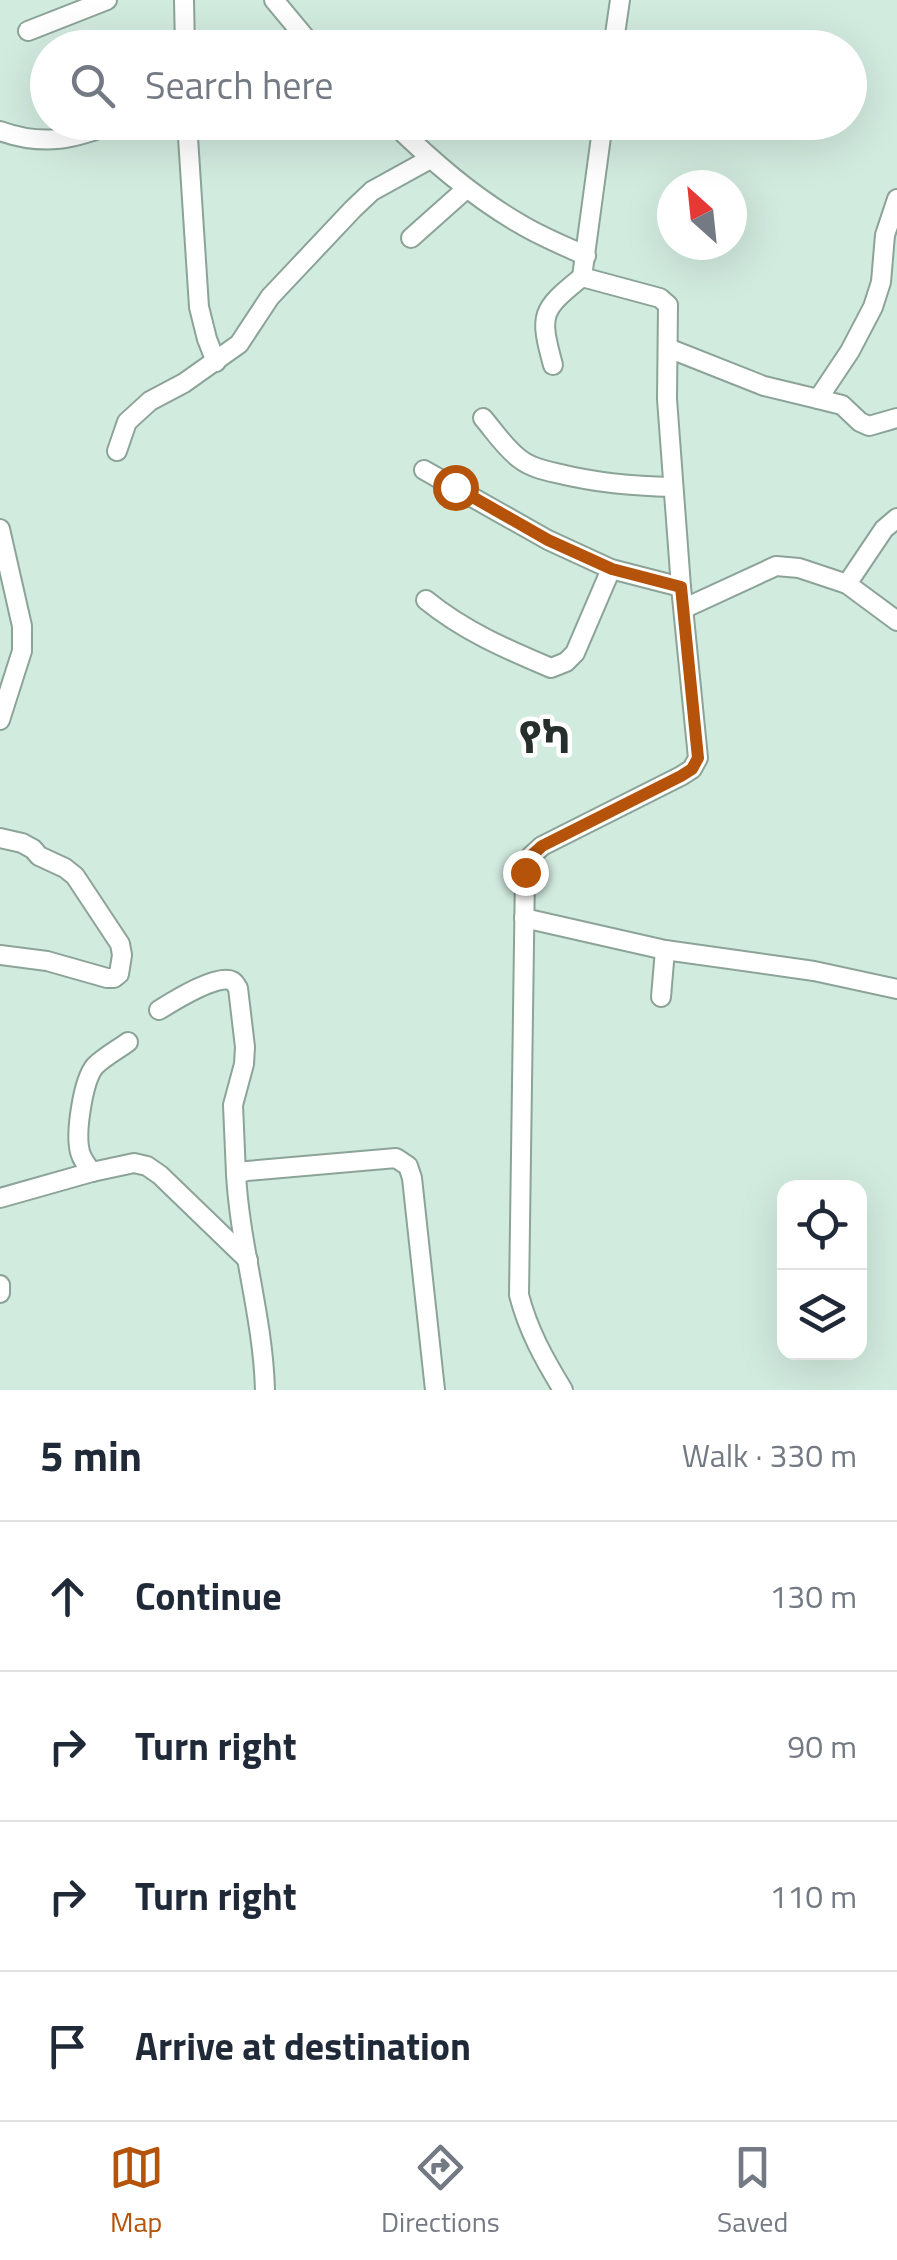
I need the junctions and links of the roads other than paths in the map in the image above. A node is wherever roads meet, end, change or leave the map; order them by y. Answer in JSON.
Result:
{"nodes":[{"id":1,"x":107,"y":0,"type":"edge"},
{"id":2,"x":184,"y":0,"type":"edge"},
{"id":3,"x":274,"y":0,"type":"edge"},
{"id":4,"x":620,"y":0,"type":"edge"},
{"id":5,"x":31,"y":30,"type":"edge"},
{"id":6,"x":185,"y":30,"type":"edge"},
{"id":7,"x":299,"y":30,"type":"edge"},
{"id":8,"x":616,"y":30,"type":"edge"},
{"id":9,"x":0,"y":131,"type":"edge"},
{"id":10,"x":30,"y":140,"type":"edge"},
{"id":11,"x":30,"y":140,"type":"edge"},
{"id":12,"x":59,"y":140,"type":"edge"},
{"id":13,"x":188,"y":140,"type":"edge"},
{"id":14,"x":410,"y":140,"type":"edge"},
{"id":15,"x":601,"y":140,"type":"edge"},
{"id":16,"x":430,"y":160,"type":"junction"},
{"id":17,"x":466,"y":188,"type":"junction"},
{"id":18,"x":897,"y":199,"type":"edge"},
{"id":19,"x":411,"y":238,"type":"dead end"},
{"id":20,"x":586,"y":256,"type":"junction"},
{"id":21,"x":582,"y":277,"type":"junction"},
{"id":22,"x":668,"y":348,"type":"junction"},
{"id":23,"x":216,"y":362,"type":"junction"},
{"id":24,"x":553,"y":365,"type":"dead end"},
{"id":25,"x":818,"y":400,"type":"junction"},
{"id":26,"x":483,"y":418,"type":"dead end"},
{"id":27,"x":897,"y":418,"type":"edge"},
{"id":28,"x":118,"y":451,"type":"dead end"},
{"id":29,"x":424,"y":470,"type":"dead end"},
{"id":30,"x":673,"y":487,"type":"junction"},
{"id":31,"x":897,"y":518,"type":"edge"},
{"id":32,"x":0,"y":529,"type":"edge"},
{"id":33,"x":612,"y":569,"type":"junction"},
{"id":34,"x":847,"y":584,"type":"junction"},
{"id":35,"x":681,"y":587,"type":"junction"},
{"id":36,"x":7,"y":588,"type":"edge"},
{"id":37,"x":426,"y":600,"type":"dead end"},
{"id":38,"x":684,"y":608,"type":"junction"},
{"id":39,"x":897,"y":622,"type":"edge"},
{"id":40,"x":0,"y":720,"type":"edge"},
{"id":41,"x":0,"y":838,"type":"edge"},
{"id":42,"x":524,"y":918,"type":"junction"},
{"id":43,"x":665,"y":950,"type":"junction"},
{"id":44,"x":0,"y":955,"type":"edge"},
{"id":45,"x":897,"y":989,"type":"edge"},
{"id":46,"x":661,"y":997,"type":"dead end"},
{"id":47,"x":159,"y":1010,"type":"dead end"},
{"id":48,"x":128,"y":1042,"type":"dead end"},
{"id":49,"x":92,"y":1172,"type":"junction"},
{"id":50,"x":236,"y":1174,"type":"junction"},
{"id":51,"x":0,"y":1198,"type":"edge"},
{"id":52,"x":248,"y":1260,"type":"junction"},
{"id":53,"x":0,"y":1284,"type":"edge"},
{"id":54,"x":0,"y":1293,"type":"edge"},
{"id":55,"x":265,"y":1390,"type":"edge"},
{"id":56,"x":435,"y":1390,"type":"edge"},
{"id":57,"x":563,"y":1390,"type":"edge"}],
"edges":[{"from":1,"to":5,"type":"street"},
{"from":2,"to":6,"type":"street"},
{"from":3,"to":7,"type":"street"},
{"from":4,"to":8,"type":"street"},
{"from":9,"to":11,"type":"street"},
{"from":10,"to":12,"type":"street"},
{"from":13,"to":23,"type":"street"},
{"from":14,"to":16,"type":"street"},
{"from":15,"to":20,"type":"street"},
{"from":16,"to":17,"type":"street"},
{"from":16,"to":23,"type":"street"},
{"from":17,"to":19,"type":"street"},
{"from":17,"to":20,"type":"street"},
{"from":18,"to":25,"type":"street"},
{"from":20,"to":21,"type":"street"},
{"from":21,"to":22,"type":"street"},
{"from":21,"to":24,"type":"street"},
{"from":22,"to":25,"type":"street"},
{"from":22,"to":30,"type":"street"},
{"from":23,"to":28,"type":"street"},
{"from":25,"to":27,"type":"street"},
{"from":26,"to":30,"type":"street"},
{"from":29,"to":33,"type":"street"},
{"from":30,"to":35,"type":"street"},
{"from":31,"to":34,"type":"street"},
{"from":32,"to":36,"type":"street"},
{"from":33,"to":35,"type":"street"},
{"from":33,"to":37,"type":"street"},
{"from":34,"to":38,"type":"street"},
{"from":34,"to":39,"type":"street"},
{"from":35,"to":38,"type":"street"},
{"from":36,"to":40,"type":"street"},
{"from":38,"to":42,"type":"street"},
{"from":41,"to":44,"type":"street"},
{"from":42,"to":43,"type":"street"},
{"from":42,"to":57,"type":"street"},
{"from":43,"to":45,"type":"street"},
{"from":43,"to":46,"type":"street"},
{"from":47,"to":50,"type":"street"},
{"from":48,"to":49,"type":"street"},
{"from":49,"to":51,"type":"street"},
{"from":49,"to":52,"type":"street"},
{"from":50,"to":52,"type":"street"},
{"from":50,"to":56,"type":"street"},
{"from":52,"to":55,"type":"street"},
{"from":53,"to":54,"type":"street"}]}
